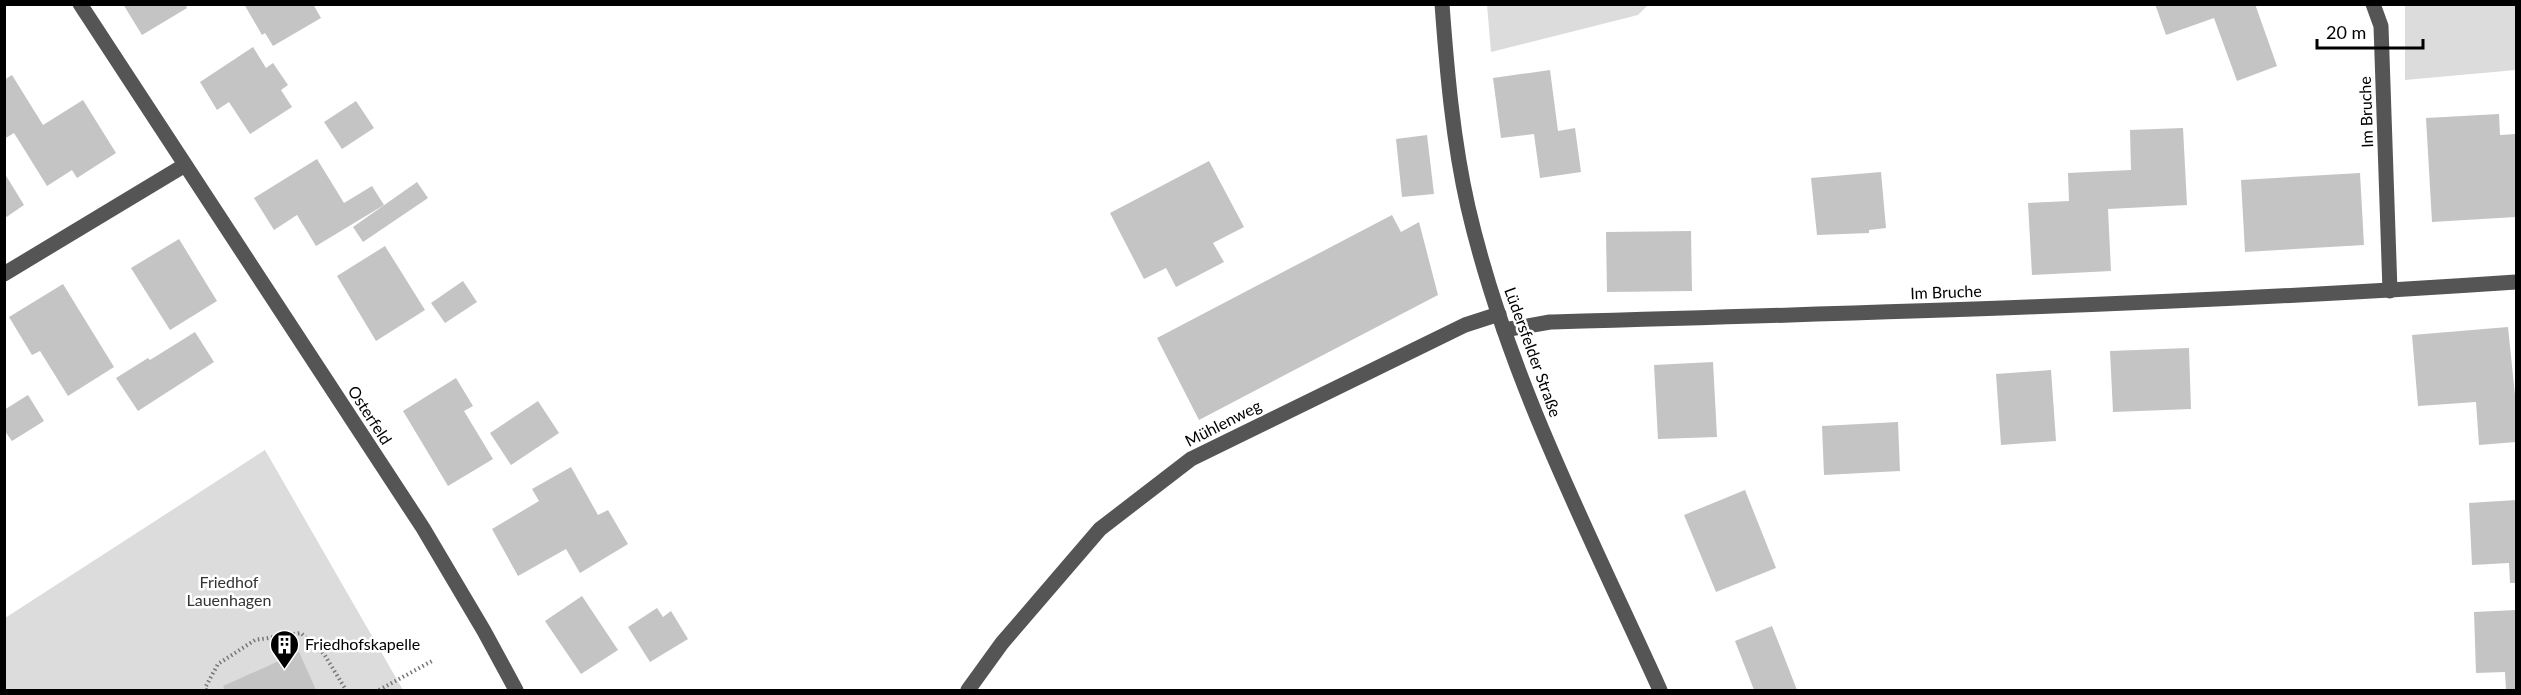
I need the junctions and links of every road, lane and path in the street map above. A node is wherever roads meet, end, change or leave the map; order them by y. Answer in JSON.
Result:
{"nodes":[{"id":1,"x":80,"y":4,"type":"edge"},
{"id":2,"x":1442,"y":4,"type":"edge"},
{"id":3,"x":2373,"y":4,"type":"edge"},
{"id":4,"x":185,"y":165,"type":"junction"},
{"id":5,"x":4,"y":274,"type":"edge"},
{"id":6,"x":2517,"y":282,"type":"edge"},
{"id":7,"x":2390,"y":291,"type":"junction"},
{"id":8,"x":1499,"y":314,"type":"junction"},
{"id":9,"x":1504,"y":330,"type":"junction"},
{"id":10,"x":432,"y":661,"type":"dead end"},
{"id":11,"x":206,"y":690,"type":"edge"},
{"id":12,"x":346,"y":690,"type":"edge"},
{"id":13,"x":379,"y":690,"type":"edge"},
{"id":14,"x":516,"y":690,"type":"edge"},
{"id":15,"x":968,"y":690,"type":"edge"},
{"id":16,"x":1660,"y":690,"type":"edge"}],
"edges":[{"from":1,"to":4,"type":"street","name":"Osterfeld"},
{"from":2,"to":8,"type":"street","name":"Lüdersfelder Straße"},
{"from":3,"to":7,"type":"street","name":"Im Bruche"},
{"from":4,"to":5,"type":"street"},
{"from":4,"to":14,"type":"street","name":"Osterfeld"},
{"from":6,"to":7,"type":"street","name":"Im Bruche"},
{"from":7,"to":9,"type":"street","name":"Im Bruche"},
{"from":8,"to":9,"type":"street","name":"Lüdersfelder Straße"},
{"from":8,"to":15,"type":"street","name":"Mühlenweg"},
{"from":9,"to":16,"type":"street","name":"Lüdersfelder Straße"},
{"from":10,"to":13,"type":"path"},
{"from":11,"to":12,"type":"path"}]}
